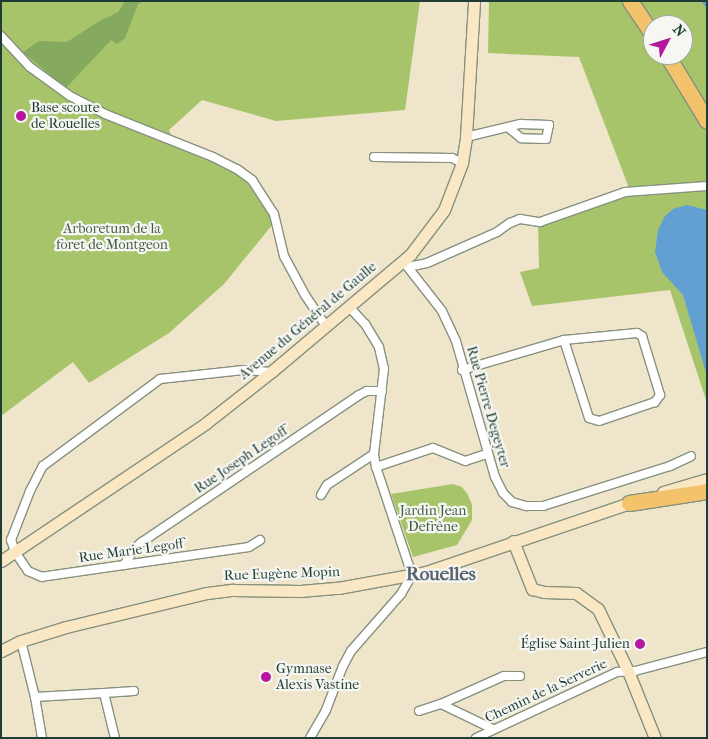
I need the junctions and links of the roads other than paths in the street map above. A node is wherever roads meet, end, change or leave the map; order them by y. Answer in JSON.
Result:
{"nodes":[{"id":1,"x":474,"y":1,"type":"edge"},
{"id":2,"x":630,"y":1,"type":"edge"},
{"id":3,"x":642,"y":1,"type":"edge"},
{"id":4,"x":652,"y":15,"type":"edge"},
{"id":5,"x":643,"y":20,"type":"edge"},
{"id":6,"x":1,"y":36,"type":"edge"},
{"id":7,"x":673,"y":65,"type":"edge"},
{"id":8,"x":685,"y":65,"type":"edge"},
{"id":9,"x":707,"y":100,"type":"edge"},
{"id":10,"x":707,"y":121,"type":"edge"},
{"id":11,"x":510,"y":129,"type":"junction"},
{"id":12,"x":466,"y":137,"type":"junction"},
{"id":13,"x":374,"y":157,"type":"dead end"},
{"id":14,"x":462,"y":163,"type":"junction"},
{"id":15,"x":707,"y":186,"type":"edge"},
{"id":16,"x":406,"y":264,"type":"junction"},
{"id":17,"x":349,"y":307,"type":"junction"},
{"id":18,"x":326,"y":326,"type":"junction"},
{"id":19,"x":564,"y":340,"type":"junction"},
{"id":20,"x":462,"y":370,"type":"junction"},
{"id":21,"x":271,"y":372,"type":"junction"},
{"id":22,"x":382,"y":392,"type":"junction"},
{"id":23,"x":374,"y":454,"type":"junction"},
{"id":24,"x":486,"y":454,"type":"junction"},
{"id":25,"x":691,"y":456,"type":"dead end"},
{"id":26,"x":376,"y":467,"type":"junction"},
{"id":27,"x":707,"y":479,"type":"edge"},
{"id":28,"x":707,"y":491,"type":"edge"},
{"id":29,"x":321,"y":495,"type":"dead end"},
{"id":30,"x":629,"y":503,"type":"junction"},
{"id":31,"x":260,"y":540,"type":"dead end"},
{"id":32,"x":513,"y":541,"type":"junction"},
{"id":33,"x":15,"y":552,"type":"junction"},
{"id":34,"x":1,"y":562,"type":"edge"},
{"id":35,"x":124,"y":565,"type":"junction"},
{"id":36,"x":412,"y":575,"type":"junction"},
{"id":37,"x":22,"y":641,"type":"junction"},
{"id":38,"x":1,"y":651,"type":"edge"},
{"id":39,"x":707,"y":652,"type":"edge"},
{"id":40,"x":628,"y":671,"type":"junction"},
{"id":41,"x":520,"y":676,"type":"dead end"},
{"id":42,"x":134,"y":691,"type":"dead end"},
{"id":43,"x":104,"y":693,"type":"junction"},
{"id":44,"x":35,"y":697,"type":"junction"},
{"id":45,"x":441,"y":704,"type":"junction"},
{"id":46,"x":419,"y":711,"type":"dead end"},
{"id":47,"x":494,"y":729,"type":"junction"},
{"id":48,"x":42,"y":738,"type":"edge"},
{"id":49,"x":115,"y":738,"type":"edge"},
{"id":50,"x":310,"y":738,"type":"edge"},
{"id":51,"x":476,"y":738,"type":"edge"},
{"id":52,"x":655,"y":738,"type":"edge"}],
"edges":[{"from":1,"to":12,"type":"street","name":"Avenue du Général de Gaulle"},
{"from":2,"to":5,"type":"highway"},
{"from":3,"to":4,"type":"highway"},
{"from":6,"to":18,"type":"street"},
{"from":7,"to":10,"type":"highway"},
{"from":8,"to":9,"type":"highway"},
{"from":11,"to":11,"type":"street"},
{"from":11,"to":12,"type":"street"},
{"from":12,"to":14,"type":"street","name":"Avenue du Général de Gaulle"},
{"from":13,"to":14,"type":"street"},
{"from":14,"to":16,"type":"street","name":"Avenue du Général de Gaulle"},
{"from":15,"to":16,"type":"street"},
{"from":16,"to":17,"type":"street","name":"Avenue du Général de Gaulle"},
{"from":16,"to":20,"type":"street","name":"Rue Pierre Degeyter"},
{"from":17,"to":18,"type":"street","name":"Avenue du Général de Gaulle"},
{"from":17,"to":22,"type":"street"},
{"from":18,"to":21,"type":"street","name":"Avenue du Général de Gaulle"},
{"from":19,"to":19,"type":"street"},
{"from":19,"to":20,"type":"street"},
{"from":20,"to":24,"type":"street","name":"Rue Pierre Degeyter"},
{"from":21,"to":33,"type":"street","name":"Avenue du Général de Gaulle"},
{"from":21,"to":33,"type":"street"},
{"from":22,"to":23,"type":"street"},
{"from":22,"to":35,"type":"street","name":"Rue Joseph Legoff"},
{"from":23,"to":26,"type":"street"},
{"from":23,"to":29,"type":"street"},
{"from":24,"to":25,"type":"street","name":"Rue Pierre Degeyter"},
{"from":24,"to":26,"type":"street"},
{"from":26,"to":36,"type":"street"},
{"from":27,"to":30,"type":"street","name":"Rue Eugène Mopin"},
{"from":28,"to":30,"type":"highway"},
{"from":30,"to":32,"type":"street","name":"Rue Eugène Mopin"},
{"from":31,"to":35,"type":"street","name":"Rue Marie Legoff"},
{"from":32,"to":36,"type":"street","name":"Rue Eugène Mopin"},
{"from":32,"to":40,"type":"street"},
{"from":33,"to":34,"type":"street","name":"Avenue du Général de Gaulle"},
{"from":33,"to":35,"type":"street","name":"Rue Marie Legoff"},
{"from":36,"to":37,"type":"street","name":"Rue Eugène Mopin"},
{"from":36,"to":50,"type":"street"},
{"from":37,"to":38,"type":"street","name":"Rue Eugène Mopin"},
{"from":37,"to":44,"type":"street"},
{"from":39,"to":40,"type":"street","name":"Chemin de la Serverie"},
{"from":40,"to":47,"type":"street","name":"Chemin de la Serverie"},
{"from":40,"to":52,"type":"street"},
{"from":41,"to":45,"type":"street"},
{"from":42,"to":43,"type":"street"},
{"from":43,"to":44,"type":"street"},
{"from":43,"to":49,"type":"street"},
{"from":44,"to":48,"type":"street"},
{"from":45,"to":46,"type":"street"},
{"from":45,"to":47,"type":"street"},
{"from":47,"to":51,"type":"street","name":"Chemin de la Serverie"}]}
